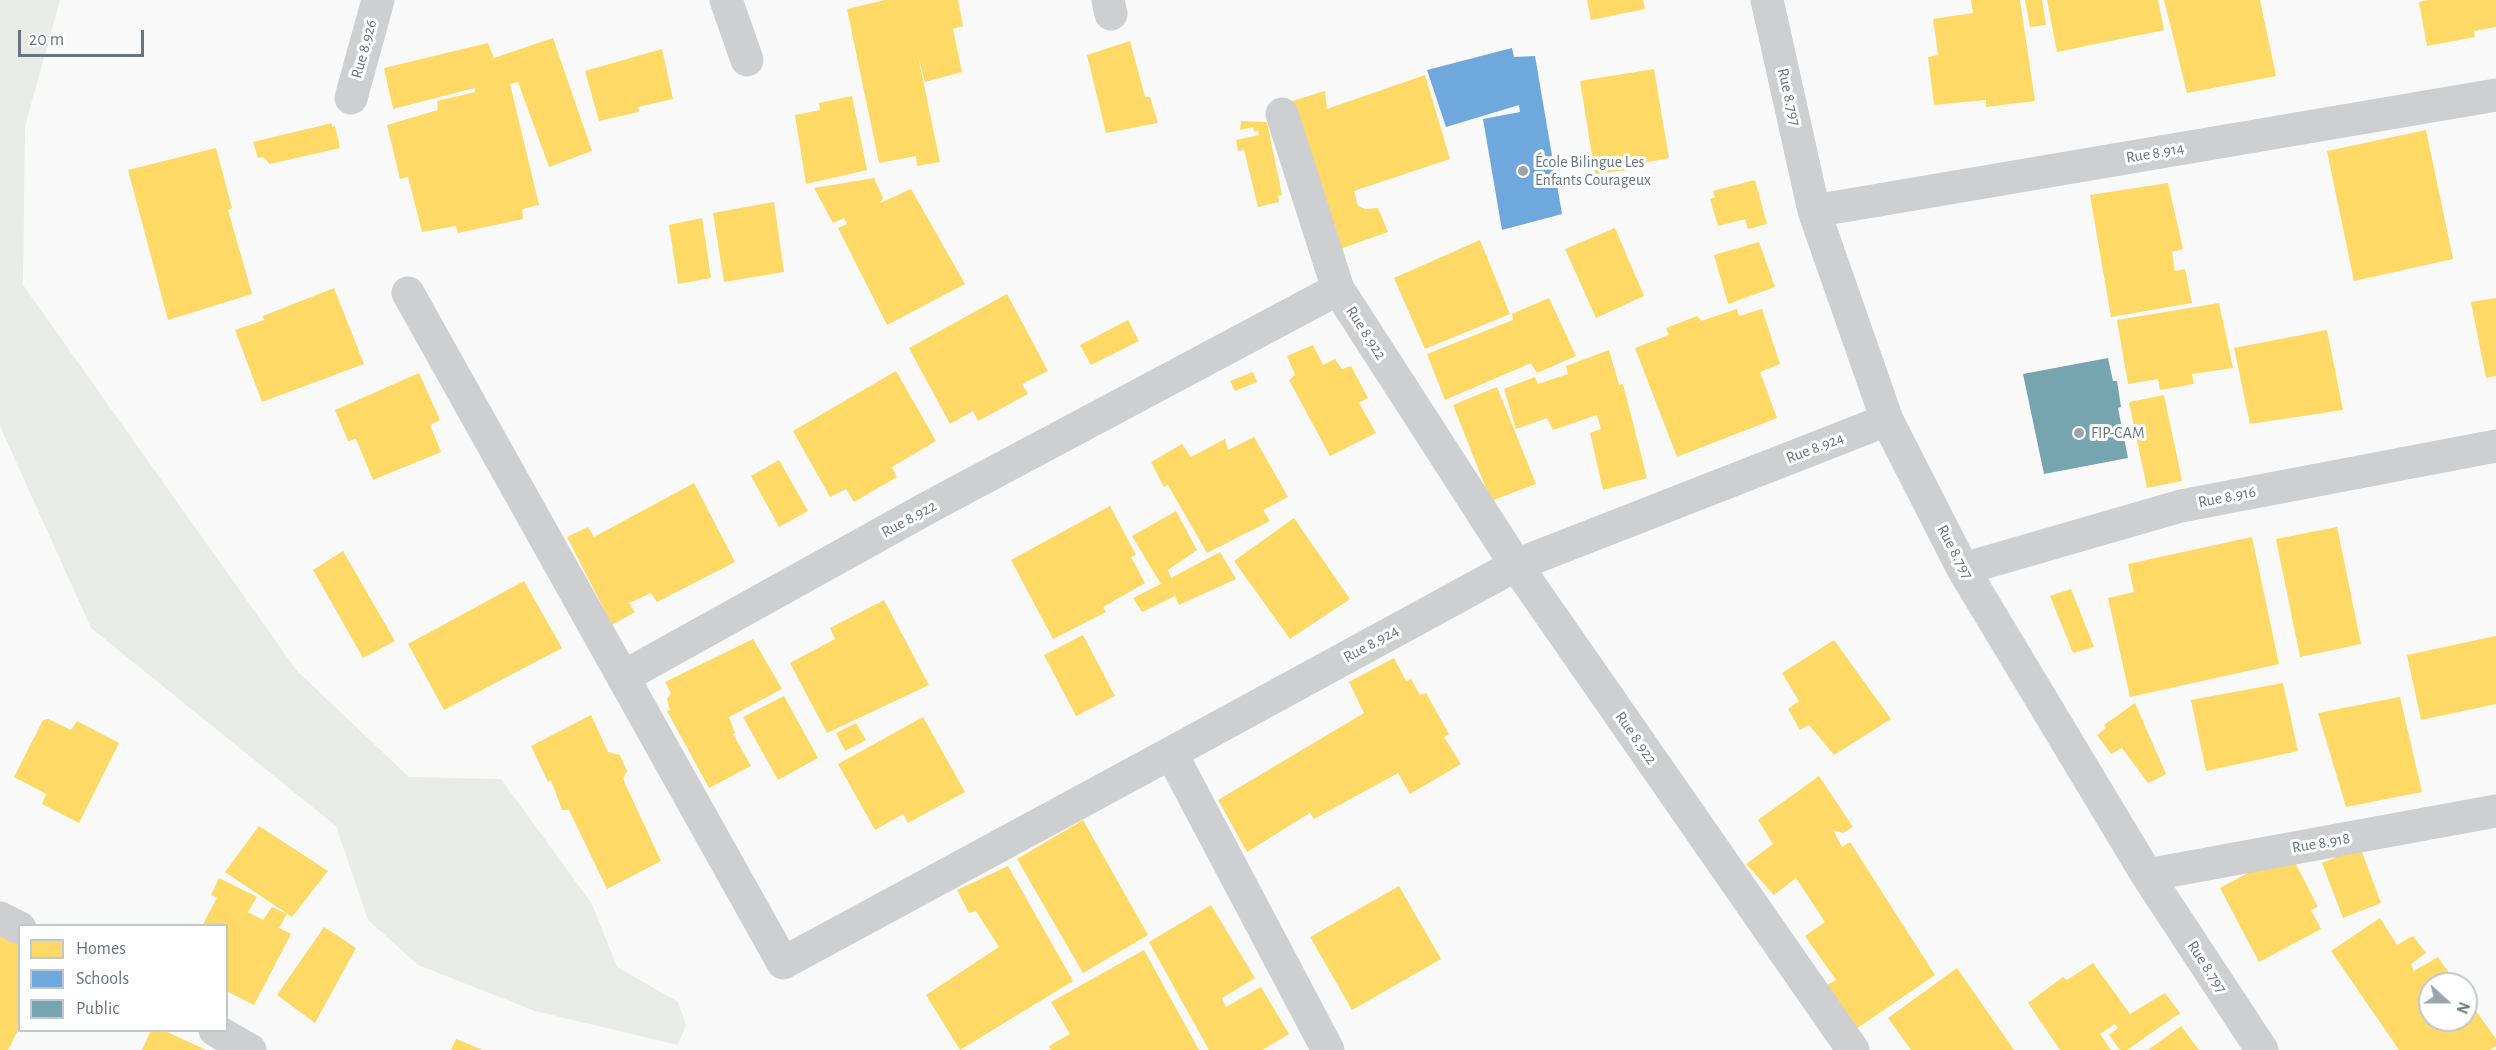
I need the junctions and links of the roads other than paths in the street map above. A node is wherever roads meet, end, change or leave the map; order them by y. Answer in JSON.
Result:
{"nodes":[{"id":1,"x":378,"y":0,"type":"edge"},
{"id":2,"x":726,"y":0,"type":"edge"},
{"id":3,"x":1767,"y":0,"type":"edge"},
{"id":4,"x":747,"y":60,"type":"dead end"},
{"id":5,"x":2496,"y":95,"type":"edge"},
{"id":6,"x":351,"y":98,"type":"dead end"},
{"id":7,"x":1282,"y":114,"type":"dead end"},
{"id":8,"x":1814,"y":211,"type":"junction"},
{"id":9,"x":1338,"y":289,"type":"junction"},
{"id":10,"x":408,"y":293,"type":"dead end"},
{"id":11,"x":1887,"y":420,"type":"junction"},
{"id":12,"x":2496,"y":446,"type":"edge"},
{"id":13,"x":1516,"y":565,"type":"junction"},
{"id":14,"x":1963,"y":569,"type":"junction"},
{"id":15,"x":623,"y":677,"type":"junction"},
{"id":16,"x":1172,"y":753,"type":"junction"},
{"id":17,"x":2496,"y":812,"type":"edge"},
{"id":18,"x":2147,"y":875,"type":"junction"},
{"id":19,"x":0,"y":918,"type":"edge"},
{"id":20,"x":18,"y":927,"type":"edge"},
{"id":21,"x":218,"y":1032,"type":"edge"},
{"id":22,"x":250,"y":1050,"type":"edge"},
{"id":23,"x":1328,"y":1050,"type":"edge"},
{"id":24,"x":1852,"y":1050,"type":"edge"},
{"id":25,"x":2262,"y":1050,"type":"edge"}],
"edges":[{"from":1,"to":6,"type":"street","name":"Rue 8.926"},
{"from":2,"to":4,"type":"street"},
{"from":3,"to":8,"type":"street","name":"Rue 8.797"},
{"from":5,"to":8,"type":"street","name":"Rue 8.914"},
{"from":7,"to":9,"type":"street"},
{"from":8,"to":11,"type":"street","name":"Rue 8.797"},
{"from":9,"to":13,"type":"street","name":"Rue 8.922"},
{"from":9,"to":15,"type":"street","name":"Rue 8.922"},
{"from":10,"to":15,"type":"street"},
{"from":11,"to":13,"type":"street","name":"Rue 8.924"},
{"from":11,"to":14,"type":"street","name":"Rue 8.797"},
{"from":12,"to":14,"type":"street","name":"Rue 8.916"},
{"from":13,"to":16,"type":"street","name":"Rue 8.924"},
{"from":13,"to":24,"type":"street","name":"Rue 8.922"},
{"from":14,"to":18,"type":"street","name":"Rue 8.797"},
{"from":15,"to":16,"type":"street","name":"Rue 8.924"},
{"from":16,"to":23,"type":"street"},
{"from":17,"to":18,"type":"street","name":"Rue 8.918"},
{"from":18,"to":25,"type":"street","name":"Rue 8.797"},
{"from":19,"to":20,"type":"street"},
{"from":21,"to":22,"type":"street"}]}
